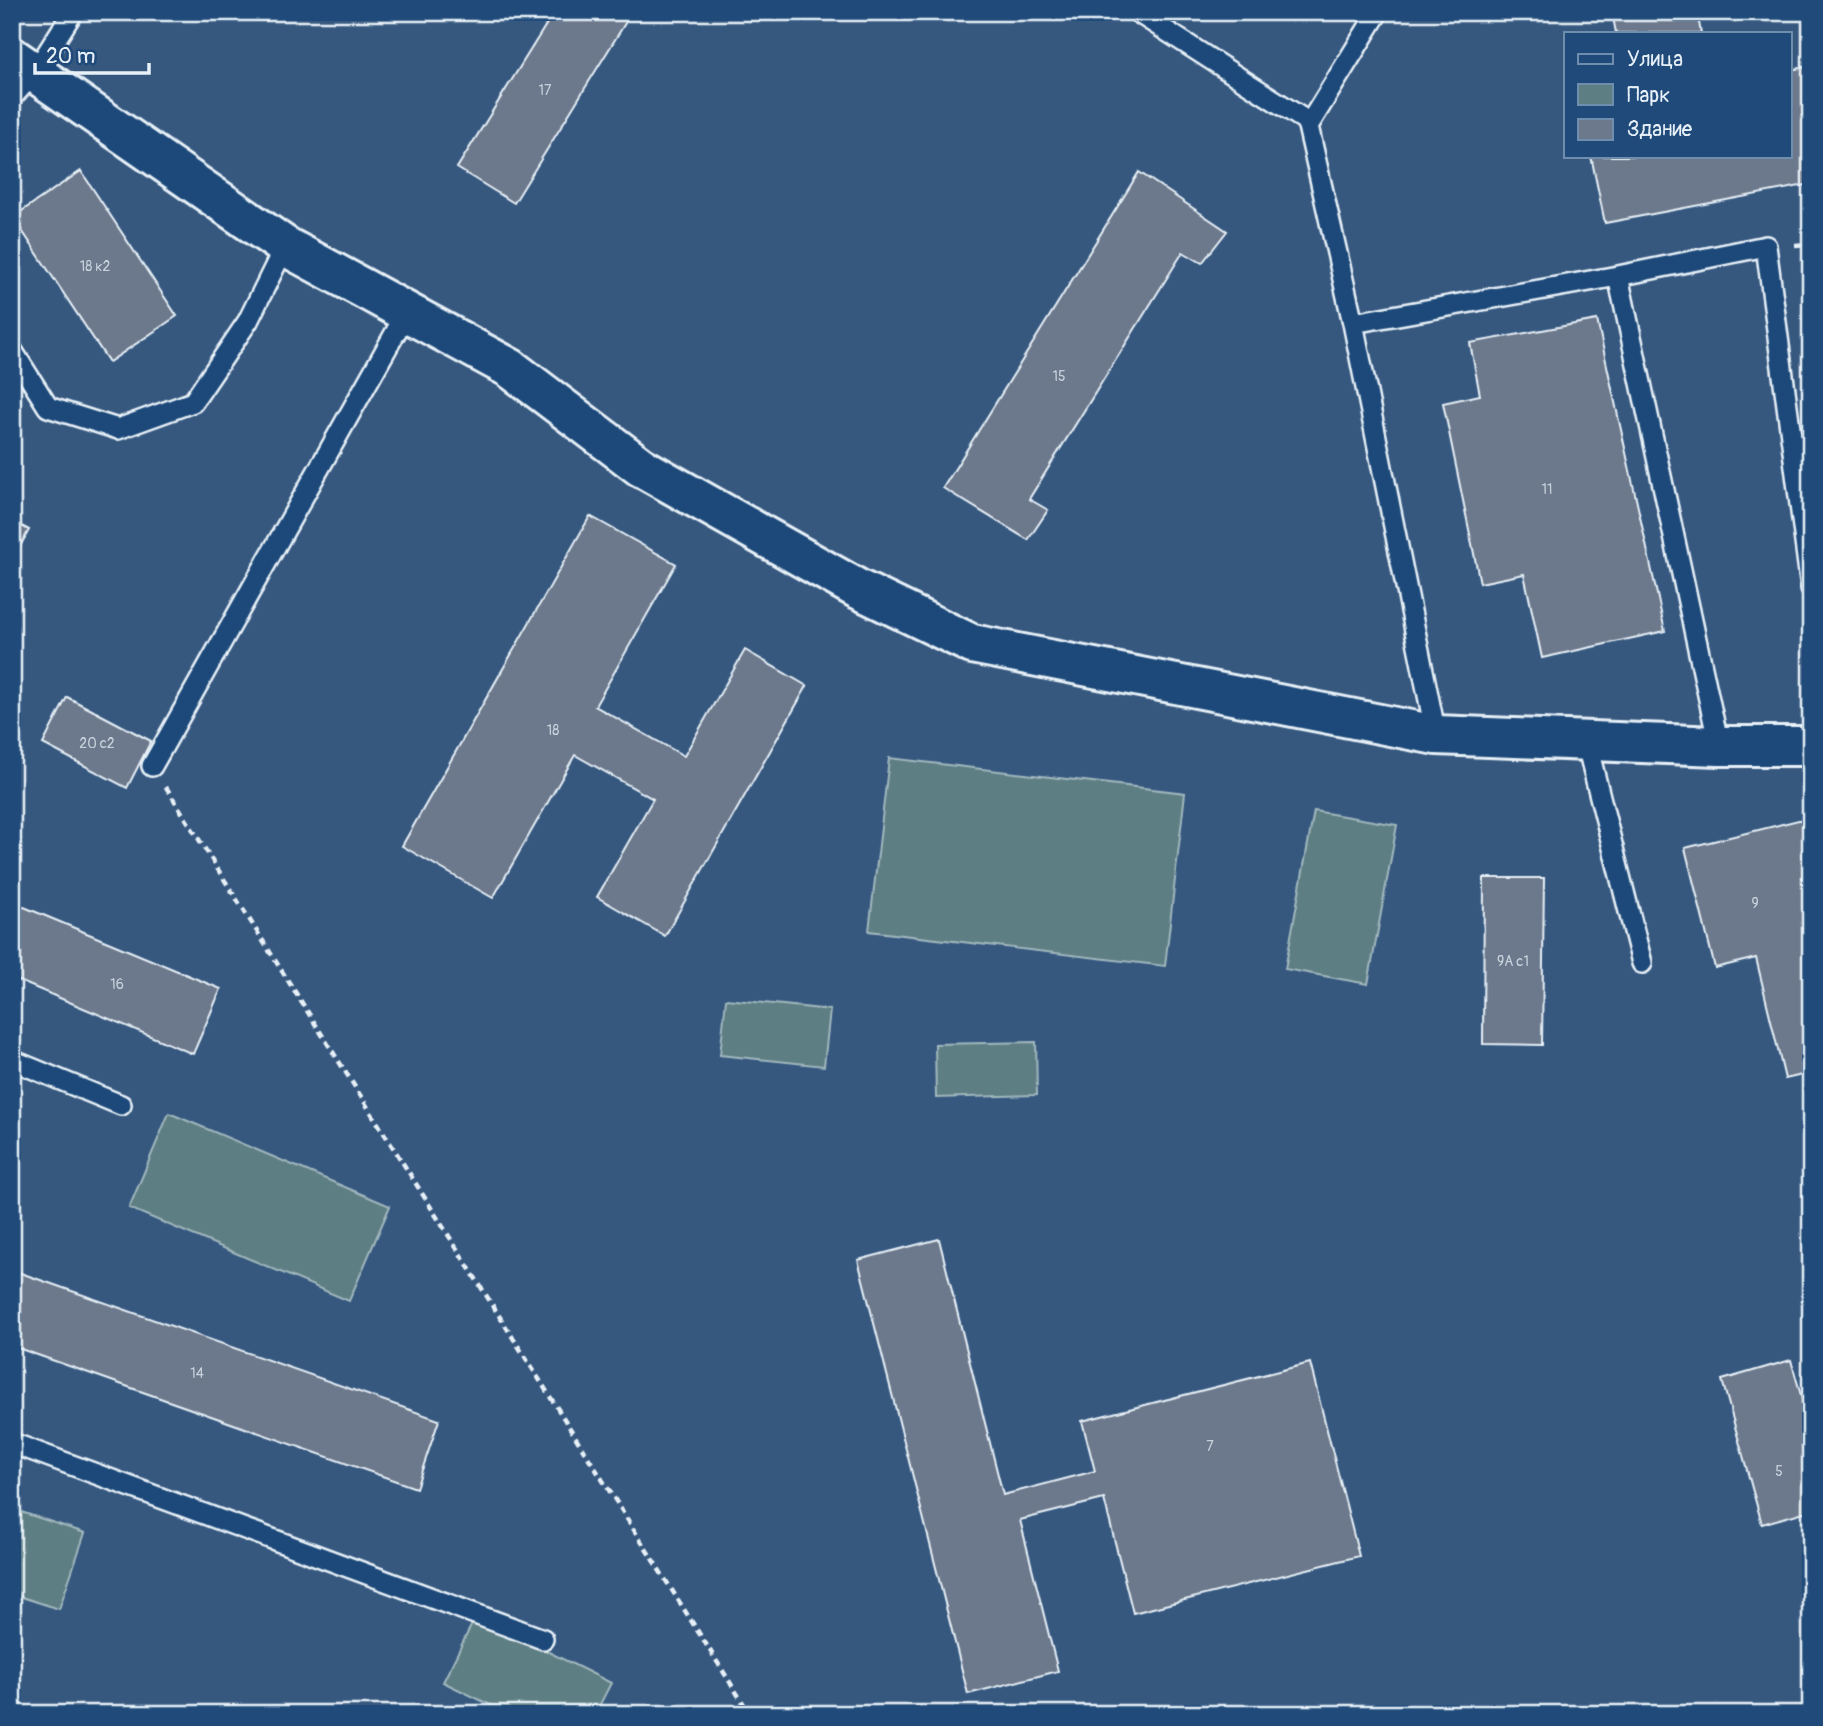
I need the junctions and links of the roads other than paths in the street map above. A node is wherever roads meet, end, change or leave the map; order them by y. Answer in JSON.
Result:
{"nodes":[{"id":1,"x":73,"y":12,"type":"edge"},
{"id":2,"x":1137,"y":12,"type":"edge"},
{"id":3,"x":1378,"y":12,"type":"edge"},
{"id":4,"x":20,"y":76,"type":"edge"},
{"id":5,"x":1308,"y":126,"type":"junction"},
{"id":6,"x":285,"y":246,"type":"junction"},
{"id":7,"x":1618,"y":276,"type":"junction"},
{"id":8,"x":407,"y":312,"type":"junction"},
{"id":9,"x":1353,"y":323,"type":"junction"},
{"id":10,"x":12,"y":350,"type":"edge"},
{"id":11,"x":1811,"y":588,"type":"edge"},
{"id":12,"x":1436,"y":735,"type":"junction"},
{"id":13,"x":1586,"y":741,"type":"junction"},
{"id":14,"x":1719,"y":746,"type":"junction"},
{"id":15,"x":1811,"y":746,"type":"edge"},
{"id":16,"x":152,"y":766,"type":"road end"},
{"id":17,"x":1642,"y":962,"type":"dead end"},
{"id":18,"x":12,"y":1060,"type":"edge"},
{"id":19,"x":121,"y":1105,"type":"dead end"},
{"id":20,"x":12,"y":1443,"type":"edge"},
{"id":21,"x":543,"y":1639,"type":"dead end"}],
"edges":[{"from":1,"to":4,"type":"lane"},
{"from":2,"to":5,"type":"lane"},
{"from":3,"to":5,"type":"lane"},
{"from":4,"to":6,"type":"street"},
{"from":5,"to":9,"type":"lane"},
{"from":6,"to":8,"type":"street"},
{"from":6,"to":10,"type":"lane"},
{"from":7,"to":9,"type":"lane"},
{"from":7,"to":11,"type":"lane"},
{"from":7,"to":14,"type":"lane"},
{"from":8,"to":12,"type":"street"},
{"from":8,"to":16,"type":"lane"},
{"from":9,"to":12,"type":"lane"},
{"from":12,"to":13,"type":"street"},
{"from":13,"to":14,"type":"street"},
{"from":13,"to":17,"type":"lane"},
{"from":14,"to":15,"type":"street"},
{"from":18,"to":19,"type":"lane"},
{"from":20,"to":21,"type":"lane"}]}
